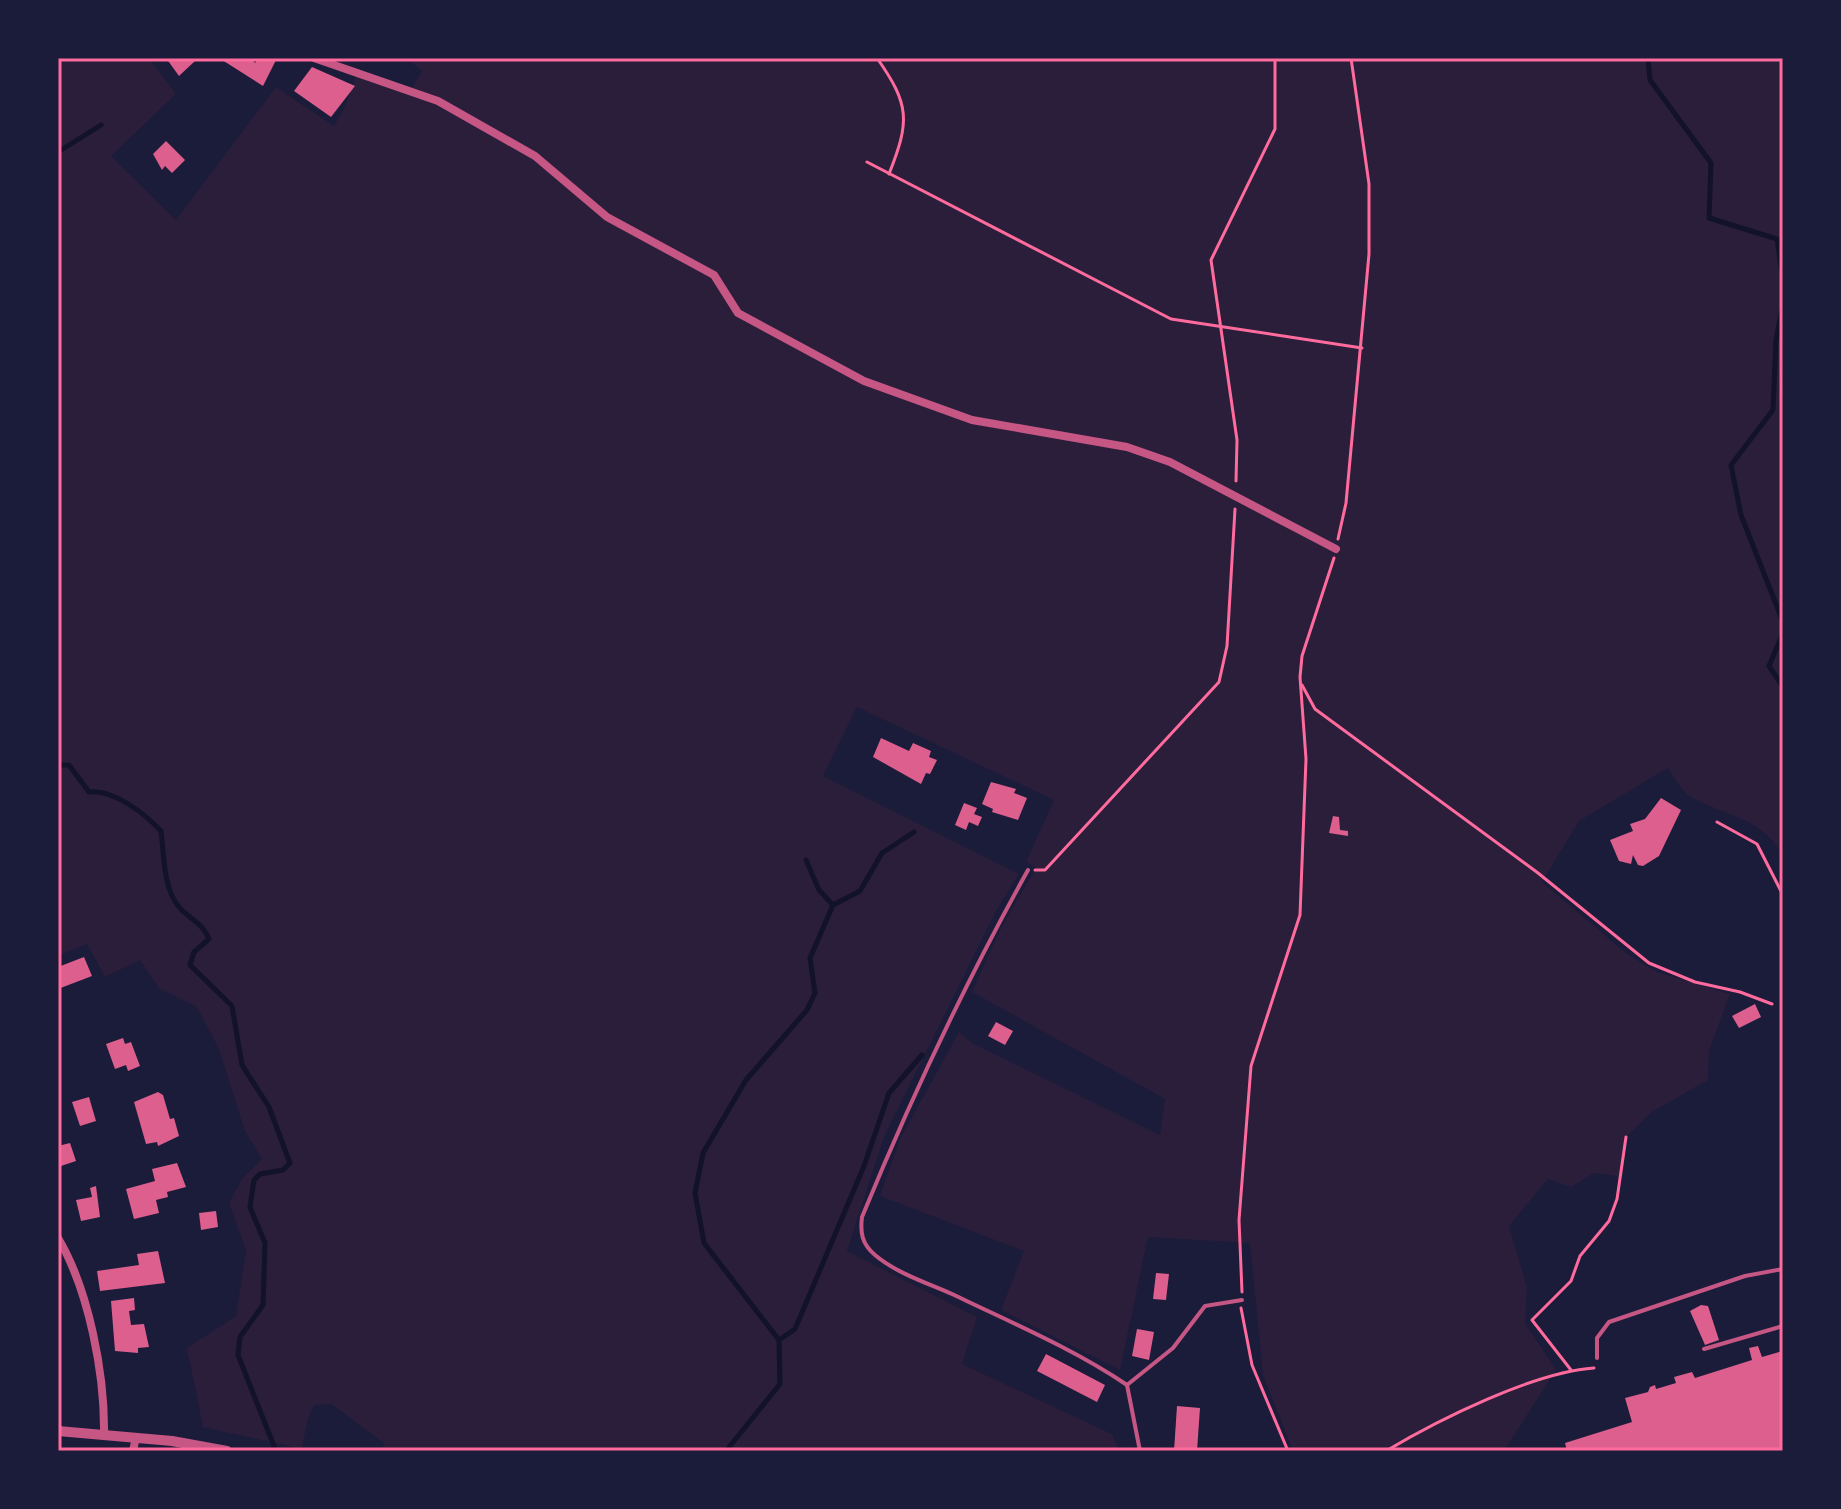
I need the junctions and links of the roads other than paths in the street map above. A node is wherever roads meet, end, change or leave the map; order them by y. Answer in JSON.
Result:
{"nodes":[{"id":1,"x":314,"y":58,"type":"edge"},
{"id":2,"x":1336,"y":549,"type":"road end"},
{"id":3,"x":1028,"y":870,"type":"road end"},
{"id":4,"x":58,"y":1238,"type":"edge"},
{"id":5,"x":1783,"y":1269,"type":"edge"},
{"id":6,"x":1242,"y":1300,"type":"road end"},
{"id":7,"x":1783,"y":1326,"type":"edge"},
{"id":8,"x":1704,"y":1349,"type":"dead end"},
{"id":9,"x":1597,"y":1358,"type":"road end"},
{"id":10,"x":1127,"y":1385,"type":"junction"},
{"id":11,"x":58,"y":1431,"type":"edge"},
{"id":12,"x":104,"y":1435,"type":"junction"},
{"id":13,"x":136,"y":1437,"type":"junction"},
{"id":14,"x":133,"y":1451,"type":"edge"},
{"id":15,"x":227,"y":1451,"type":"edge"},
{"id":16,"x":1140,"y":1451,"type":"edge"}],
"edges":[{"from":1,"to":2,"type":"street"},
{"from":3,"to":10,"type":"lane"},
{"from":4,"to":12,"type":"street"},
{"from":5,"to":9,"type":"lane"},
{"from":6,"to":10,"type":"lane"},
{"from":7,"to":8,"type":"lane"},
{"from":10,"to":16,"type":"lane"},
{"from":11,"to":12,"type":"street"},
{"from":12,"to":13,"type":"street"},
{"from":13,"to":14,"type":"street"},
{"from":13,"to":15,"type":"street"}]}
